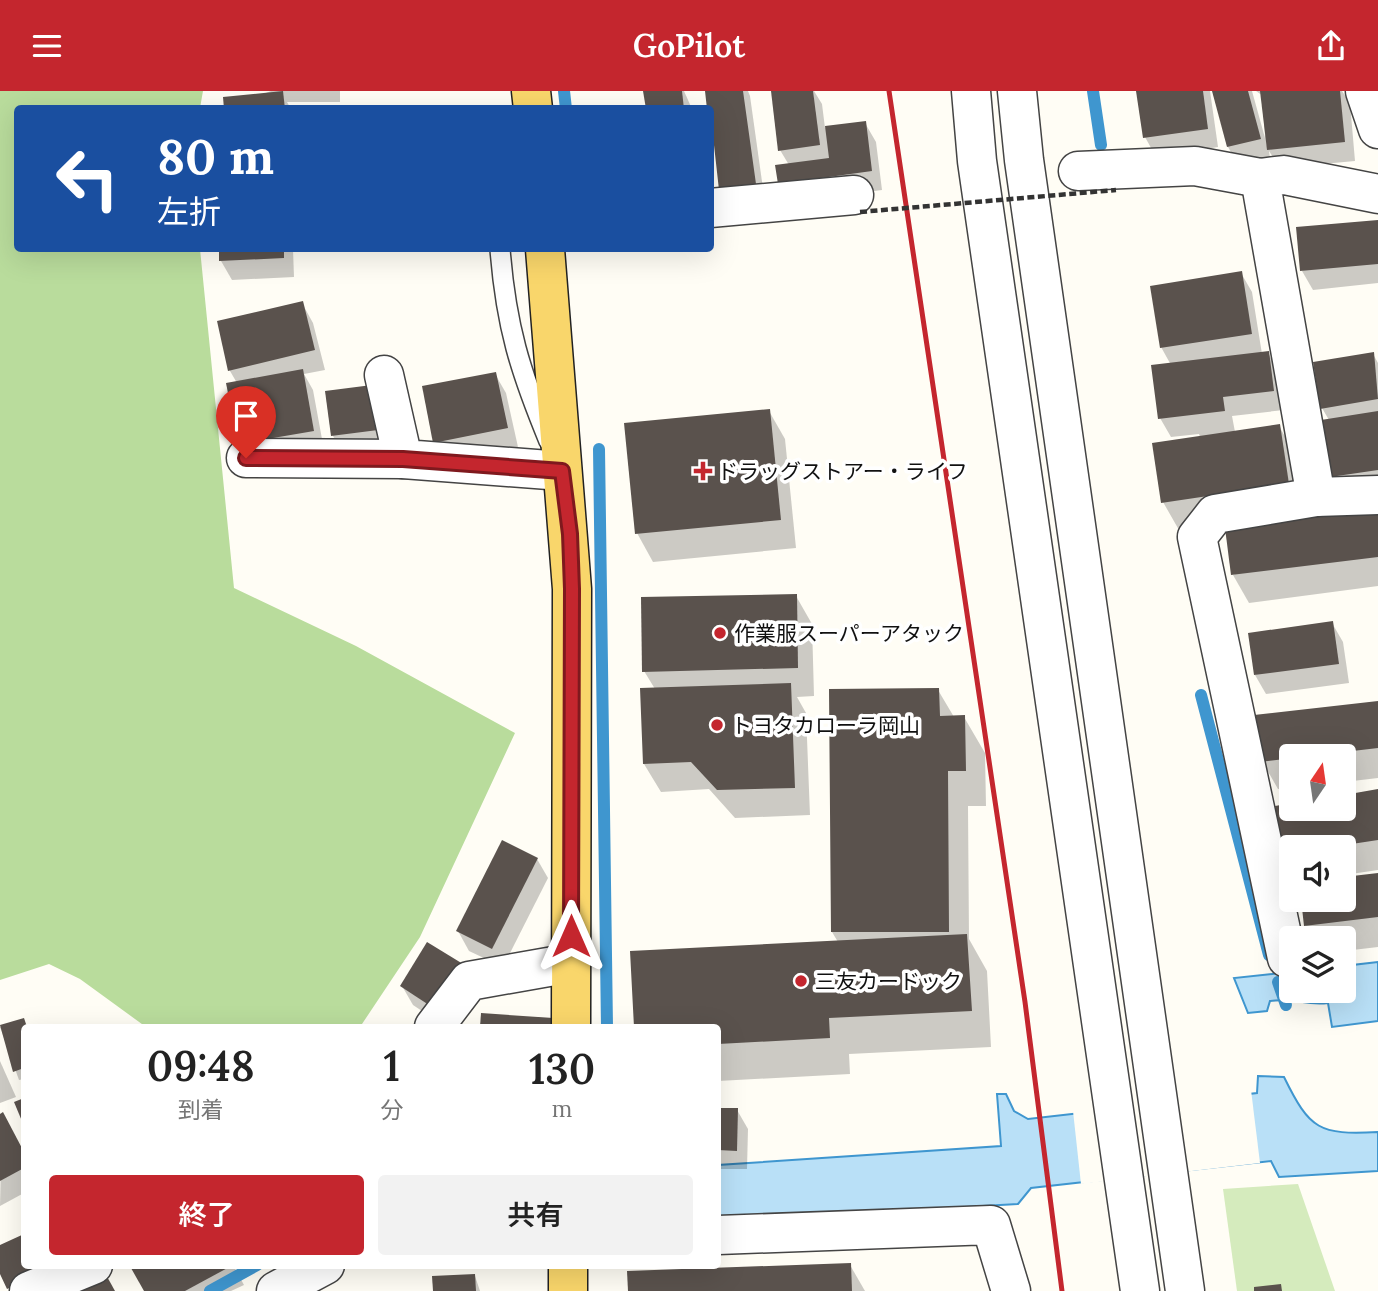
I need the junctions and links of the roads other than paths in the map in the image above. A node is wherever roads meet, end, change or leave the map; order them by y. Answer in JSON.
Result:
{"nodes":[{"id":1,"x":971,"y":91,"type":"edge"},
{"id":2,"x":1017,"y":91,"type":"edge"},
{"id":3,"x":1365,"y":91,"type":"edge"},
{"id":4,"x":1378,"y":129,"type":"edge"},
{"id":5,"x":1078,"y":171,"type":"dead end"},
{"id":6,"x":1260,"y":178,"type":"junction"},
{"id":7,"x":1378,"y":194,"type":"edge"},
{"id":8,"x":857,"y":203,"type":"road end"},
{"id":9,"x":714,"y":208,"type":"edge"},
{"id":10,"x":500,"y":252,"type":"edge"},
{"id":11,"x":545,"y":252,"type":"edge"},
{"id":12,"x":384,"y":376,"type":"dead end"},
{"id":13,"x":246,"y":458,"type":"dead end"},
{"id":14,"x":403,"y":459,"type":"junction"},
{"id":15,"x":562,"y":471,"type":"junction"},
{"id":16,"x":1378,"y":495,"type":"edge"},
{"id":17,"x":1316,"y":497,"type":"junction"},
{"id":18,"x":1280,"y":926,"type":"edge"},
{"id":19,"x":571,"y":963,"type":"junction"},
{"id":20,"x":436,"y":1024,"type":"edge"},
{"id":21,"x":571,"y":1024,"type":"edge"},
{"id":22,"x":721,"y":1235,"type":"edge"},
{"id":23,"x":83,"y":1269,"type":"edge"},
{"id":24,"x":317,"y":1269,"type":"edge"},
{"id":25,"x":568,"y":1269,"type":"edge"},
{"id":26,"x":29,"y":1291,"type":"edge"},
{"id":27,"x":276,"y":1291,"type":"edge"},
{"id":28,"x":568,"y":1291,"type":"edge"},
{"id":29,"x":1011,"y":1291,"type":"edge"},
{"id":30,"x":1140,"y":1291,"type":"edge"},
{"id":31,"x":1185,"y":1291,"type":"edge"}],
"edges":[{"from":1,"to":30,"type":"street"},
{"from":2,"to":31,"type":"street"},
{"from":3,"to":4,"type":"street"},
{"from":5,"to":6,"type":"street"},
{"from":6,"to":7,"type":"street"},
{"from":6,"to":17,"type":"street"},
{"from":8,"to":9,"type":"street"},
{"from":10,"to":15,"type":"lane"},
{"from":11,"to":15,"type":"main road"},
{"from":12,"to":14,"type":"street"},
{"from":13,"to":14,"type":"street"},
{"from":14,"to":15,"type":"street"},
{"from":15,"to":19,"type":"main road"},
{"from":16,"to":17,"type":"street"},
{"from":17,"to":18,"type":"street"},
{"from":19,"to":20,"type":"street"},
{"from":19,"to":21,"type":"main road"},
{"from":22,"to":29,"type":"street"},
{"from":23,"to":26,"type":"street"},
{"from":24,"to":27,"type":"street"},
{"from":25,"to":28,"type":"main road"}]}
